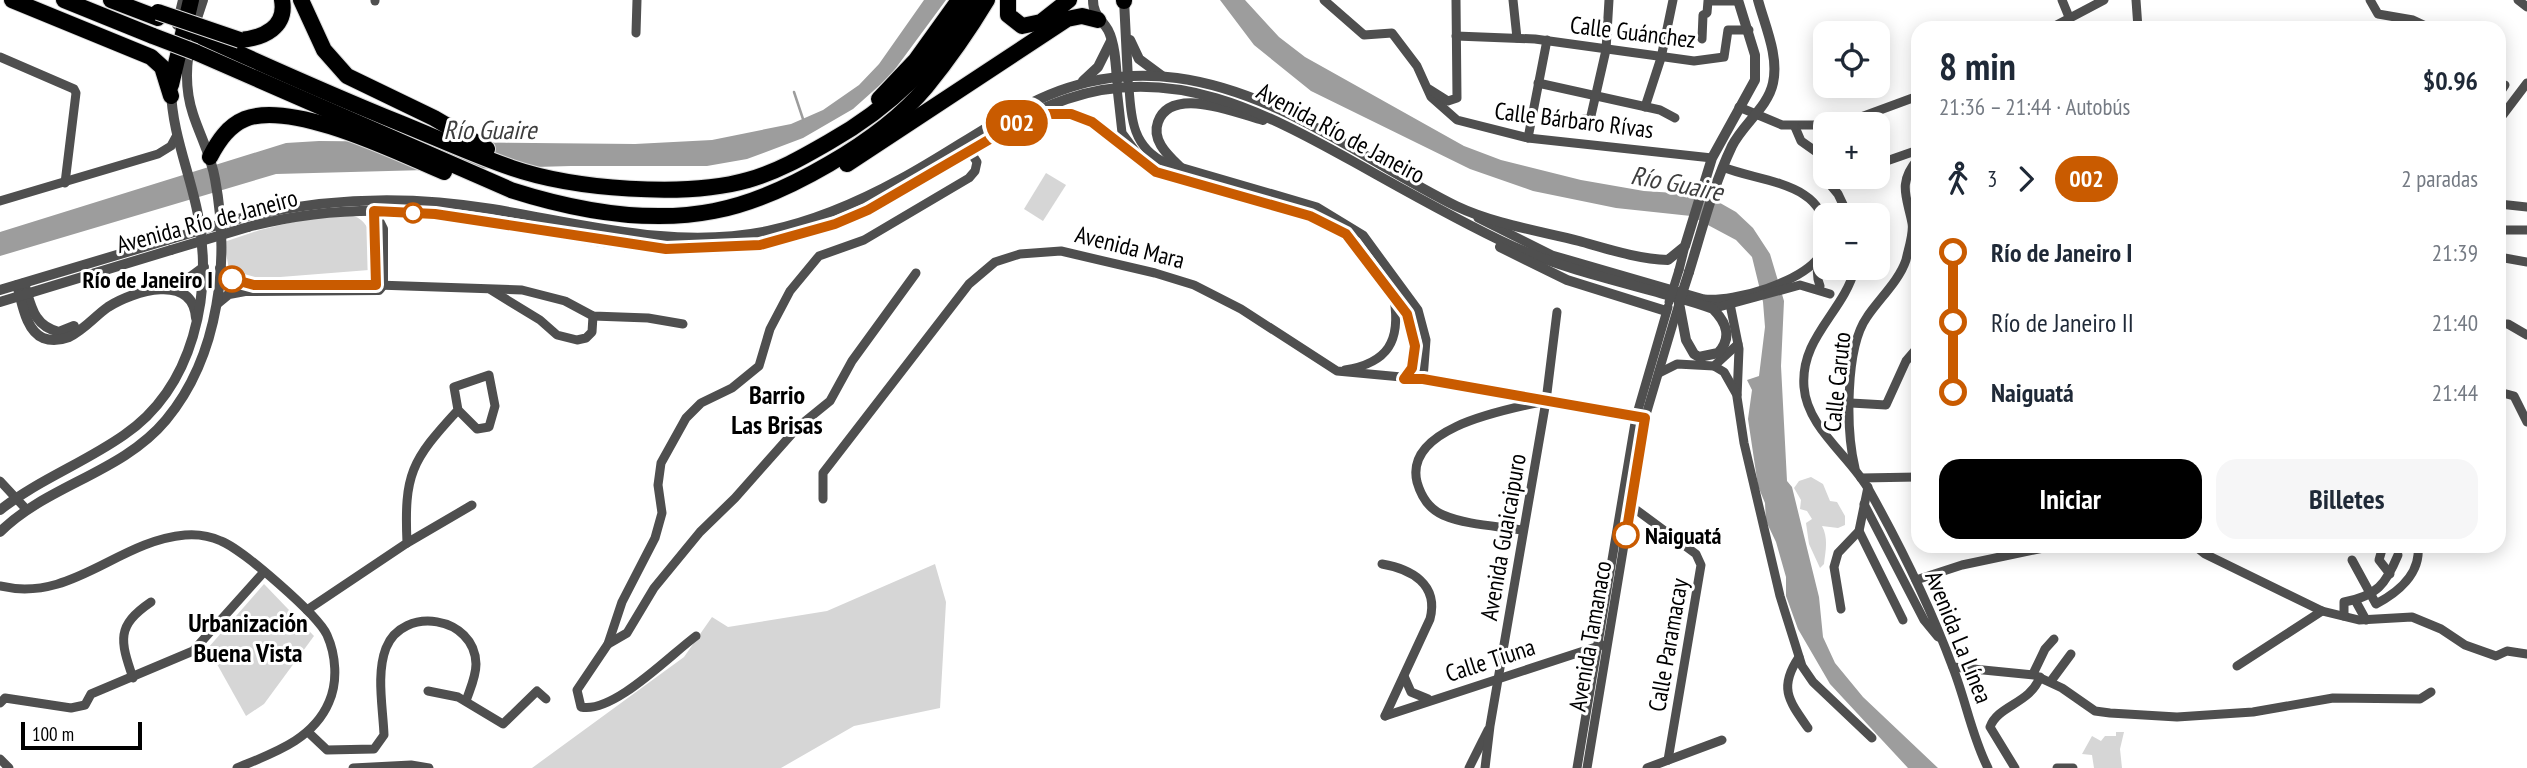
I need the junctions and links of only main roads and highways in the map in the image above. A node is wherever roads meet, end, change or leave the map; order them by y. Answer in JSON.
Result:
{"nodes":[{"id":1,"x":12,"y":0,"type":"edge"},
{"id":2,"x":64,"y":0,"type":"edge"},
{"id":3,"x":191,"y":0,"type":"edge"},
{"id":4,"x":282,"y":0,"type":"edge"},
{"id":5,"x":959,"y":0,"type":"edge"},
{"id":6,"x":974,"y":0,"type":"edge"},
{"id":7,"x":987,"y":0,"type":"edge"},
{"id":8,"x":998,"y":0,"type":"edge"},
{"id":9,"x":1008,"y":0,"type":"edge"},
{"id":10,"x":1069,"y":0,"type":"edge"},
{"id":11,"x":112,"y":1,"type":"edge"},
{"id":12,"x":304,"y":4,"type":"edge"},
{"id":13,"x":158,"y":15,"type":"junction"},
{"id":14,"x":1098,"y":20,"type":"road end"},
{"id":15,"x":927,"y":86,"type":"junction"},
{"id":16,"x":849,"y":131,"type":"junction"},
{"id":17,"x":210,"y":157,"type":"road end"},
{"id":18,"x":518,"y":169,"type":"junction"},
{"id":19,"x":471,"y":178,"type":"junction"},
{"id":20,"x":780,"y":191,"type":"junction"}],
"edges":[{"from":1,"to":3,"type":"highway"},
{"from":2,"to":19,"type":"highway","bridge":true},
{"from":4,"to":13,"type":"highway","bridge":true},
{"from":5,"to":16,"type":"highway"},
{"from":6,"to":16,"type":"highway"},
{"from":7,"to":15,"type":"highway"},
{"from":8,"to":15,"type":"highway"},
{"from":9,"to":10,"type":"highway"},
{"from":11,"to":13,"type":"highway"},
{"from":12,"to":18,"type":"highway"},
{"from":13,"to":18,"type":"highway"},
{"from":14,"to":20,"type":"highway"},
{"from":15,"to":20,"type":"highway"},
{"from":16,"to":18,"type":"highway"},
{"from":17,"to":19,"type":"highway"},
{"from":19,"to":20,"type":"highway"}]}
